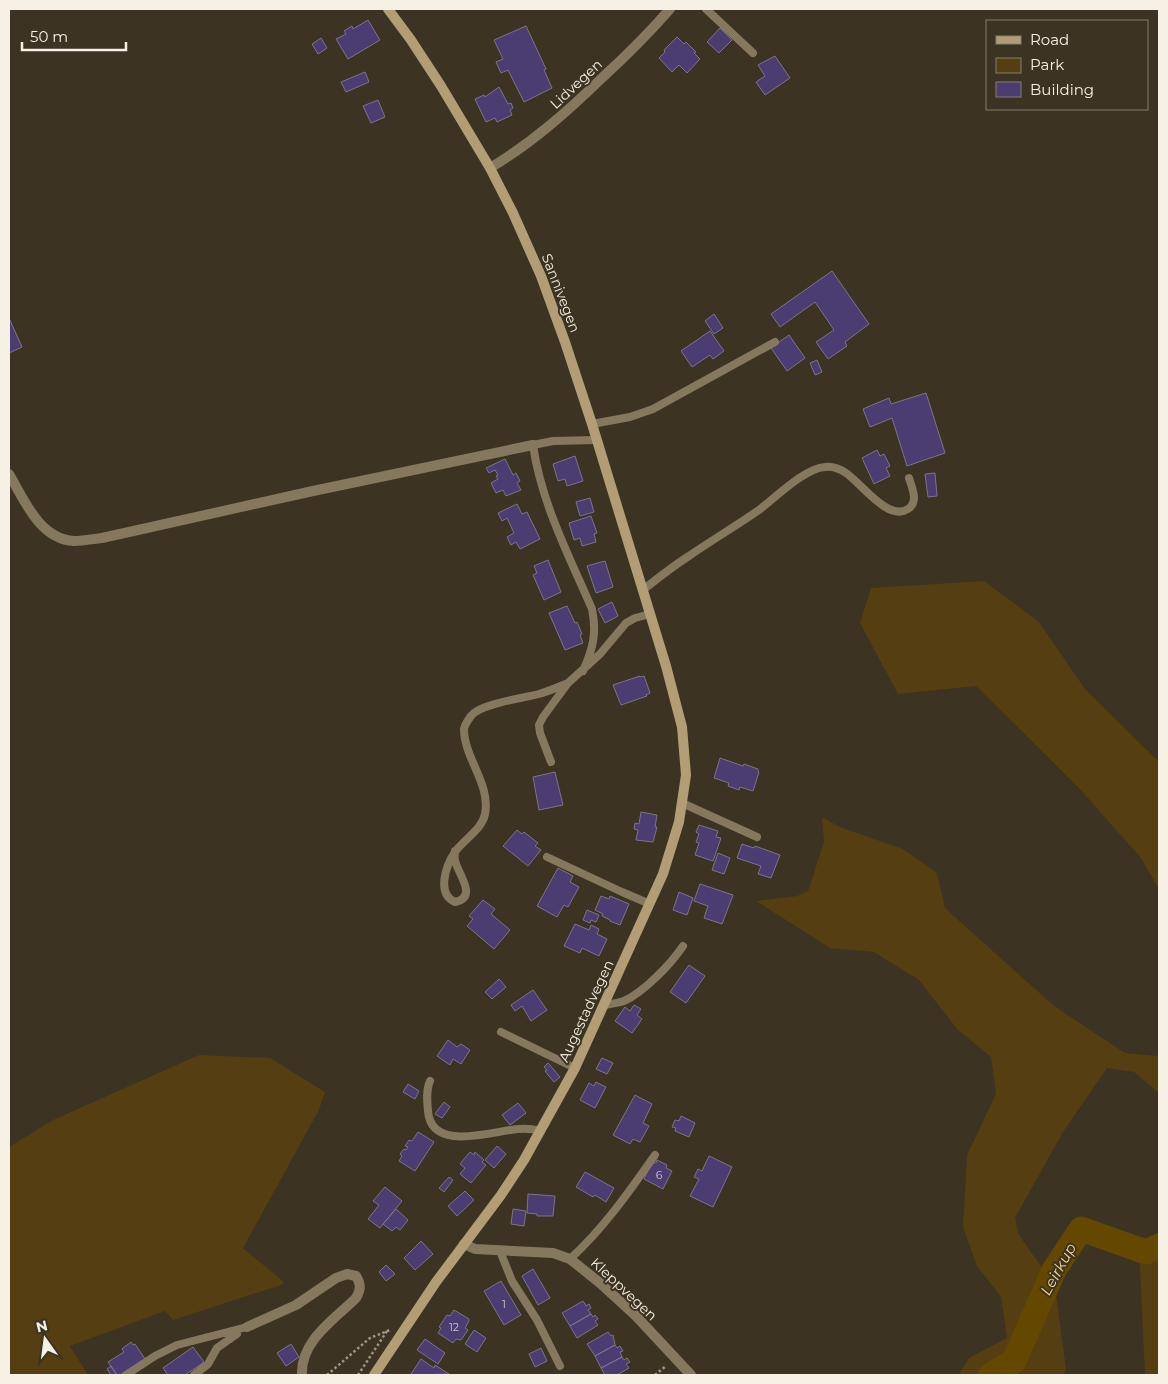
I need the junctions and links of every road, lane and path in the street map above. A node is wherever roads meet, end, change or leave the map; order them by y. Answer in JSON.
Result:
{"nodes":[{"id":1,"x":388,"y":9,"type":"edge"},
{"id":2,"x":670,"y":9,"type":"edge"},
{"id":3,"x":706,"y":9,"type":"edge"},
{"id":4,"x":753,"y":53,"type":"dead end"},
{"id":5,"x":490,"y":168,"type":"junction"},
{"id":6,"x":775,"y":342,"type":"dead end"},
{"id":7,"x":592,"y":424,"type":"junction"},
{"id":8,"x":596,"y":440,"type":"junction"},
{"id":9,"x":533,"y":445,"type":"junction"},
{"id":10,"x":9,"y":474,"type":"edge"},
{"id":11,"x":909,"y":478,"type":"dead end"},
{"id":12,"x":643,"y":590,"type":"junction"},
{"id":13,"x":650,"y":614,"type":"junction"},
{"id":14,"x":583,"y":671,"type":"junction"},
{"id":15,"x":568,"y":683,"type":"junction"},
{"id":16,"x":551,"y":762,"type":"dead end"},
{"id":17,"x":682,"y":803,"type":"junction"},
{"id":18,"x":757,"y":837,"type":"dead end"},
{"id":19,"x":455,"y":852,"type":"junction"},
{"id":20,"x":547,"y":857,"type":"dead end"},
{"id":21,"x":650,"y":904,"type":"junction"},
{"id":22,"x":683,"y":946,"type":"dead end"},
{"id":23,"x":605,"y":1006,"type":"junction"},
{"id":24,"x":501,"y":1032,"type":"dead end"},
{"id":25,"x":575,"y":1068,"type":"junction"},
{"id":26,"x":430,"y":1081,"type":"dead end"},
{"id":27,"x":541,"y":1131,"type":"junction"},
{"id":28,"x":655,"y":1156,"type":"dead end"},
{"id":29,"x":464,"y":1244,"type":"junction"},
{"id":30,"x":500,"y":1251,"type":"junction"},
{"id":31,"x":570,"y":1259,"type":"junction"},
{"id":32,"x":405,"y":1326,"type":"junction"},
{"id":33,"x":247,"y":1328,"type":"junction"},
{"id":34,"x":388,"y":1330,"type":"junction"},
{"id":35,"x":675,"y":1359,"type":"junction"},
{"id":36,"x":560,"y":1366,"type":"dead end"},
{"id":37,"x":126,"y":1375,"type":"edge"},
{"id":38,"x":194,"y":1375,"type":"edge"},
{"id":39,"x":302,"y":1375,"type":"edge"},
{"id":40,"x":327,"y":1375,"type":"edge"},
{"id":41,"x":358,"y":1375,"type":"edge"},
{"id":42,"x":374,"y":1375,"type":"edge"},
{"id":43,"x":655,"y":1375,"type":"edge"},
{"id":44,"x":691,"y":1375,"type":"edge"}],
"edges":[{"from":1,"to":5,"type":"main road","name":"Sannivegen"},
{"from":2,"to":5,"type":"street","name":"Lidvegen"},
{"from":3,"to":4,"type":"lane"},
{"from":5,"to":7,"type":"main road","name":"Sannivegen"},
{"from":6,"to":7,"type":"lane"},
{"from":7,"to":8,"type":"main road","name":"Sannivegen"},
{"from":8,"to":9,"type":"lane"},
{"from":8,"to":12,"type":"main road","name":"Sannivegen"},
{"from":9,"to":10,"type":"street"},
{"from":9,"to":14,"type":"lane"},
{"from":11,"to":12,"type":"lane"},
{"from":12,"to":13,"type":"main road","name":"Sannivegen"},
{"from":13,"to":14,"type":"lane"},
{"from":13,"to":17,"type":"main road","name":"Augestadvegen"},
{"from":14,"to":15,"type":"lane"},
{"from":15,"to":16,"type":"lane"},
{"from":15,"to":19,"type":"lane"},
{"from":17,"to":18,"type":"lane"},
{"from":17,"to":21,"type":"main road","name":"Augestadvegen"},
{"from":19,"to":19,"type":"lane"},
{"from":20,"to":21,"type":"lane"},
{"from":21,"to":23,"type":"main road","name":"Augestadvegen"},
{"from":22,"to":23,"type":"lane"},
{"from":23,"to":25,"type":"main road","name":"Augestadvegen"},
{"from":24,"to":25,"type":"lane"},
{"from":25,"to":27,"type":"main road","name":"Augestadvegen"},
{"from":26,"to":27,"type":"lane"},
{"from":27,"to":29,"type":"main road","name":"Augestadvegen"},
{"from":28,"to":31,"type":"lane"},
{"from":29,"to":30,"type":"street","name":"Kleppvegen"},
{"from":29,"to":32,"type":"main road","name":"Augestadvegen"},
{"from":30,"to":31,"type":"street","name":"Kleppvegen"},
{"from":30,"to":36,"type":"lane"},
{"from":31,"to":35,"type":"street","name":"Kleppvegen"},
{"from":32,"to":34,"type":"path"},
{"from":32,"to":42,"type":"main road","name":"Augestadvegen"},
{"from":33,"to":37,"type":"lane"},
{"from":33,"to":38,"type":"lane"},
{"from":33,"to":39,"type":"street"},
{"from":34,"to":40,"type":"path"},
{"from":34,"to":41,"type":"path"},
{"from":35,"to":43,"type":"path"},
{"from":35,"to":44,"type":"street","name":"Kleppvegen"}]}
